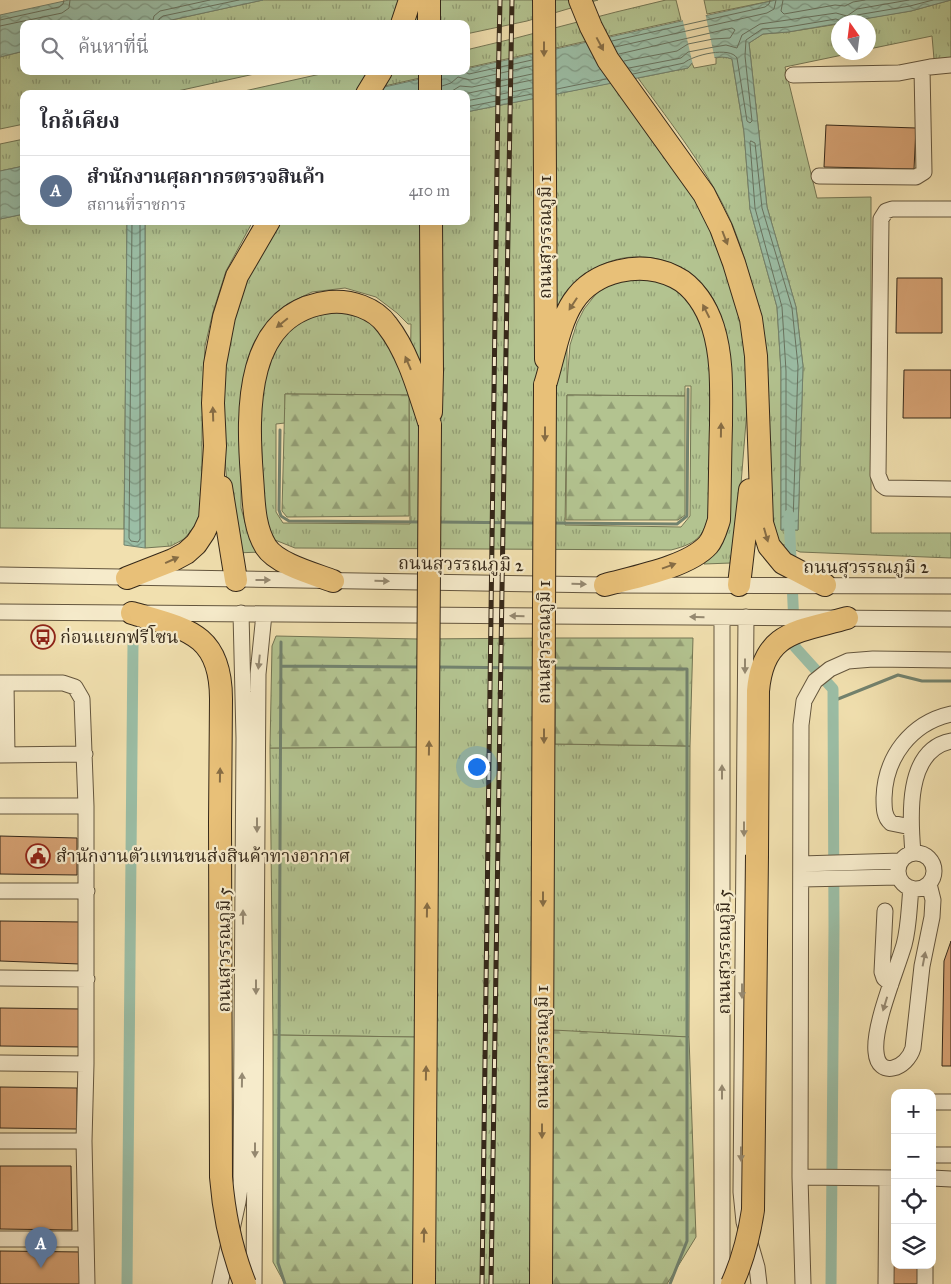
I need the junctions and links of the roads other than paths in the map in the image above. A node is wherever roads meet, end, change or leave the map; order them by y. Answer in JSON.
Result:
{"nodes":[{"id":1,"x":410,"y":0,"type":"edge"},
{"id":2,"x":429,"y":0,"type":"edge"},
{"id":3,"x":544,"y":0,"type":"edge"},
{"id":4,"x":580,"y":0,"type":"edge"},
{"id":5,"x":403,"y":20,"type":"edge"},
{"id":6,"x":429,"y":20,"type":"edge"},
{"id":7,"x":951,"y":65,"type":"edge"},
{"id":8,"x":922,"y":69,"type":"junction"},
{"id":9,"x":379,"y":75,"type":"edge"},
{"id":10,"x":430,"y":75,"type":"edge"},
{"id":11,"x":794,"y":75,"type":"dead end"},
{"id":12,"x":369,"y":90,"type":"edge"},
{"id":13,"x":430,"y":90,"type":"edge"},
{"id":14,"x":819,"y":176,"type":"dead end"},
{"id":15,"x":951,"y":209,"type":"edge"},
{"id":16,"x":267,"y":225,"type":"edge"},
{"id":17,"x":431,"y":225,"type":"edge"},
{"id":18,"x":546,"y":385,"type":"junction"},
{"id":19,"x":758,"y":407,"type":"junction"},
{"id":20,"x":430,"y":426,"type":"junction"},
{"id":21,"x":215,"y":446,"type":"junction"},
{"id":22,"x":951,"y":489,"type":"edge"},
{"id":23,"x":0,"y":575,"type":"edge"},
{"id":24,"x":127,"y":578,"type":"junction"},
{"id":25,"x":236,"y":580,"type":"junction"},
{"id":26,"x":333,"y":581,"type":"junction"},
{"id":27,"x":605,"y":585,"type":"junction"},
{"id":28,"x":739,"y":585,"type":"junction"},
{"id":29,"x":825,"y":585,"type":"junction"},
{"id":30,"x":951,"y":586,"type":"edge"},
{"id":31,"x":0,"y":612,"type":"edge"},
{"id":32,"x":132,"y":613,"type":"junction"},
{"id":33,"x":241,"y":613,"type":"junction"},
{"id":34,"x":264,"y":614,"type":"junction"},
{"id":35,"x":746,"y":617,"type":"junction"},
{"id":36,"x":722,"y":618,"type":"junction"},
{"id":37,"x":847,"y":618,"type":"junction"},
{"id":38,"x":951,"y":619,"type":"edge"},
{"id":39,"x":951,"y":660,"type":"edge"},
{"id":40,"x":3,"y":682,"type":"edge"},
{"id":41,"x":951,"y":714,"type":"edge"},
{"id":42,"x":951,"y":741,"type":"edge"},
{"id":43,"x":85,"y":754,"type":"junction"},
{"id":44,"x":3,"y":755,"type":"edge"},
{"id":45,"x":0,"y":806,"type":"edge"},
{"id":46,"x":86,"y":806,"type":"junction"},
{"id":47,"x":911,"y":827,"type":"junction"},
{"id":48,"x":907,"y":857,"type":"junction"},
{"id":49,"x":801,"y":864,"type":"junction"},
{"id":50,"x":900,"y":878,"type":"junction"},
{"id":51,"x":801,"y":879,"type":"junction"},
{"id":52,"x":929,"y":884,"type":"junction"},
{"id":53,"x":911,"y":888,"type":"junction"},
{"id":54,"x":0,"y":891,"type":"edge"},
{"id":55,"x":87,"y":891,"type":"junction"},
{"id":56,"x":885,"y":911,"type":"dead end"},
{"id":57,"x":883,"y":945,"type":"junction"},
{"id":58,"x":904,"y":946,"type":"junction"},
{"id":59,"x":0,"y":978,"type":"edge"},
{"id":60,"x":87,"y":979,"type":"junction"},
{"id":61,"x":891,"y":984,"type":"junction"},
{"id":62,"x":0,"y":1062,"type":"edge"},
{"id":63,"x":86,"y":1064,"type":"junction"},
{"id":64,"x":936,"y":1102,"type":"edge"},
{"id":65,"x":951,"y":1102,"type":"edge"},
{"id":66,"x":0,"y":1141,"type":"edge"},
{"id":67,"x":84,"y":1141,"type":"junction"},
{"id":68,"x":936,"y":1155,"type":"edge"},
{"id":69,"x":951,"y":1155,"type":"edge"},
{"id":70,"x":800,"y":1177,"type":"junction"},
{"id":71,"x":891,"y":1178,"type":"edge"},
{"id":72,"x":936,"y":1178,"type":"edge"},
{"id":73,"x":951,"y":1179,"type":"edge"},
{"id":74,"x":0,"y":1239,"type":"edge"},
{"id":75,"x":86,"y":1239,"type":"junction"},
{"id":76,"x":751,"y":1245,"type":"junction"},
{"id":77,"x":722,"y":1246,"type":"junction"},
{"id":78,"x":925,"y":1269,"type":"edge"},
{"id":79,"x":87,"y":1284,"type":"edge"},
{"id":80,"x":220,"y":1284,"type":"edge"},
{"id":81,"x":245,"y":1284,"type":"edge"},
{"id":82,"x":254,"y":1284,"type":"edge"},
{"id":83,"x":424,"y":1284,"type":"edge"},
{"id":84,"x":541,"y":1284,"type":"edge"},
{"id":85,"x":722,"y":1284,"type":"edge"},
{"id":86,"x":732,"y":1284,"type":"edge"},
{"id":87,"x":759,"y":1284,"type":"edge"},
{"id":88,"x":803,"y":1284,"type":"edge"},
{"id":89,"x":886,"y":1284,"type":"edge"},
{"id":90,"x":925,"y":1284,"type":"edge"}],
"edges":[{"from":1,"to":5,"type":"highway"},
{"from":2,"to":6,"type":"highway"},
{"from":3,"to":18,"type":"highway","name":"ถนนสุวรรณภูมิ 1","one_way":true},
{"from":4,"to":19,"type":"highway","one_way":true},
{"from":7,"to":8,"type":"street"},
{"from":8,"to":11,"type":"street"},
{"from":8,"to":14,"type":"street"},
{"from":9,"to":12,"type":"highway"},
{"from":10,"to":13,"type":"highway"},
{"from":15,"to":22,"type":"street"},
{"from":21,"to":16,"type":"highway","one_way":true},
{"from":17,"to":20,"type":"highway"},
{"from":27,"to":18,"type":"highway","one_way":true},
{"from":18,"to":84,"type":"highway","name":"ถนนสุวรรณภูมิ 1","one_way":true,"bridge":true},
{"from":19,"to":28,"type":"highway"},
{"from":19,"to":29,"type":"highway","one_way":true},
{"from":20,"to":26,"type":"highway","one_way":true},
{"from":83,"to":20,"type":"highway","one_way":true,"bridge":true},
{"from":24,"to":21,"type":"highway","one_way":true},
{"from":21,"to":25,"type":"highway"},
{"from":23,"to":24,"type":"street","name":"ถนนสุวรรณภูมิ 2"},
{"from":24,"to":25,"type":"street","name":"ถนนสุวรรณภูมิ 2"},
{"from":25,"to":26,"type":"street","name":"ถนนสุวรรณภูมิ 2","one_way":true},
{"from":26,"to":27,"type":"street","name":"ถนนสุวรรณภูมิ 2","one_way":true},
{"from":27,"to":28,"type":"street","name":"ถนนสุวรรณภูมิ 2"},
{"from":28,"to":29,"type":"street","name":"ถนนสุวรรณภูมิ 2"},
{"from":29,"to":30,"type":"street","name":"ถนนสุวรรณภูมิ 2"},
{"from":31,"to":32,"type":"street"},
{"from":32,"to":33,"type":"street"},
{"from":81,"to":32,"type":"highway","one_way":true,"bridge":true},
{"from":33,"to":34,"type":"street"},
{"from":80,"to":33,"type":"street","name":"ถนนสุวรรณภูมิ 5","one_way":true},
{"from":36,"to":34,"type":"street","one_way":true},
{"from":34,"to":82,"type":"street","name":"ถนนสุวรรณภูมิ 5","one_way":true},
{"from":35,"to":36,"type":"street"},
{"from":35,"to":37,"type":"street"},
{"from":35,"to":76,"type":"street","name":"ถนนสุวรรณภูมิ 5","one_way":true},
{"from":77,"to":36,"type":"street","name":"ถนนสุวรรณภูมิ 5","one_way":true},
{"from":37,"to":38,"type":"street"},
{"from":37,"to":86,"type":"highway","bridge":true},
{"from":39,"to":49,"type":"street"},
{"from":40,"to":43,"type":"street"},
{"from":40,"to":44,"type":"street"},
{"from":41,"to":47,"type":"street"},
{"from":42,"to":47,"type":"street"},
{"from":43,"to":44,"type":"street"},
{"from":43,"to":46,"type":"street"},
{"from":45,"to":46,"type":"street"},
{"from":46,"to":55,"type":"street"},
{"from":47,"to":48,"type":"street"},
{"from":48,"to":49,"type":"street"},
{"from":48,"to":50,"type":"street"},
{"from":48,"to":52,"type":"street"},
{"from":49,"to":51,"type":"street"},
{"from":50,"to":51,"type":"street"},
{"from":50,"to":53,"type":"street"},
{"from":51,"to":70,"type":"street"},
{"from":52,"to":53,"type":"street"},
{"from":61,"to":52,"type":"street","one_way":true},
{"from":53,"to":58,"type":"street"},
{"from":54,"to":55,"type":"street"},
{"from":55,"to":60,"type":"street"},
{"from":56,"to":57,"type":"street"},
{"from":57,"to":58,"type":"street"},
{"from":57,"to":61,"type":"street"},
{"from":58,"to":61,"type":"street"},
{"from":59,"to":60,"type":"street"},
{"from":60,"to":63,"type":"street"},
{"from":62,"to":63,"type":"street"},
{"from":63,"to":67,"type":"street"},
{"from":64,"to":65,"type":"street"},
{"from":66,"to":67,"type":"street"},
{"from":67,"to":75,"type":"street"},
{"from":68,"to":69,"type":"street"},
{"from":70,"to":71,"type":"street"},
{"from":70,"to":88,"type":"street"},
{"from":71,"to":89,"type":"street"},
{"from":72,"to":73,"type":"street"},
{"from":74,"to":75,"type":"street"},
{"from":75,"to":79,"type":"street"},
{"from":76,"to":77,"type":"street"},
{"from":76,"to":87,"type":"street","name":"ถนนสุวรรณภูมิ 5"},
{"from":77,"to":85,"type":"street","name":"ถนนสุวรรณภูมิ 5"},
{"from":78,"to":90,"type":"street"}]}
